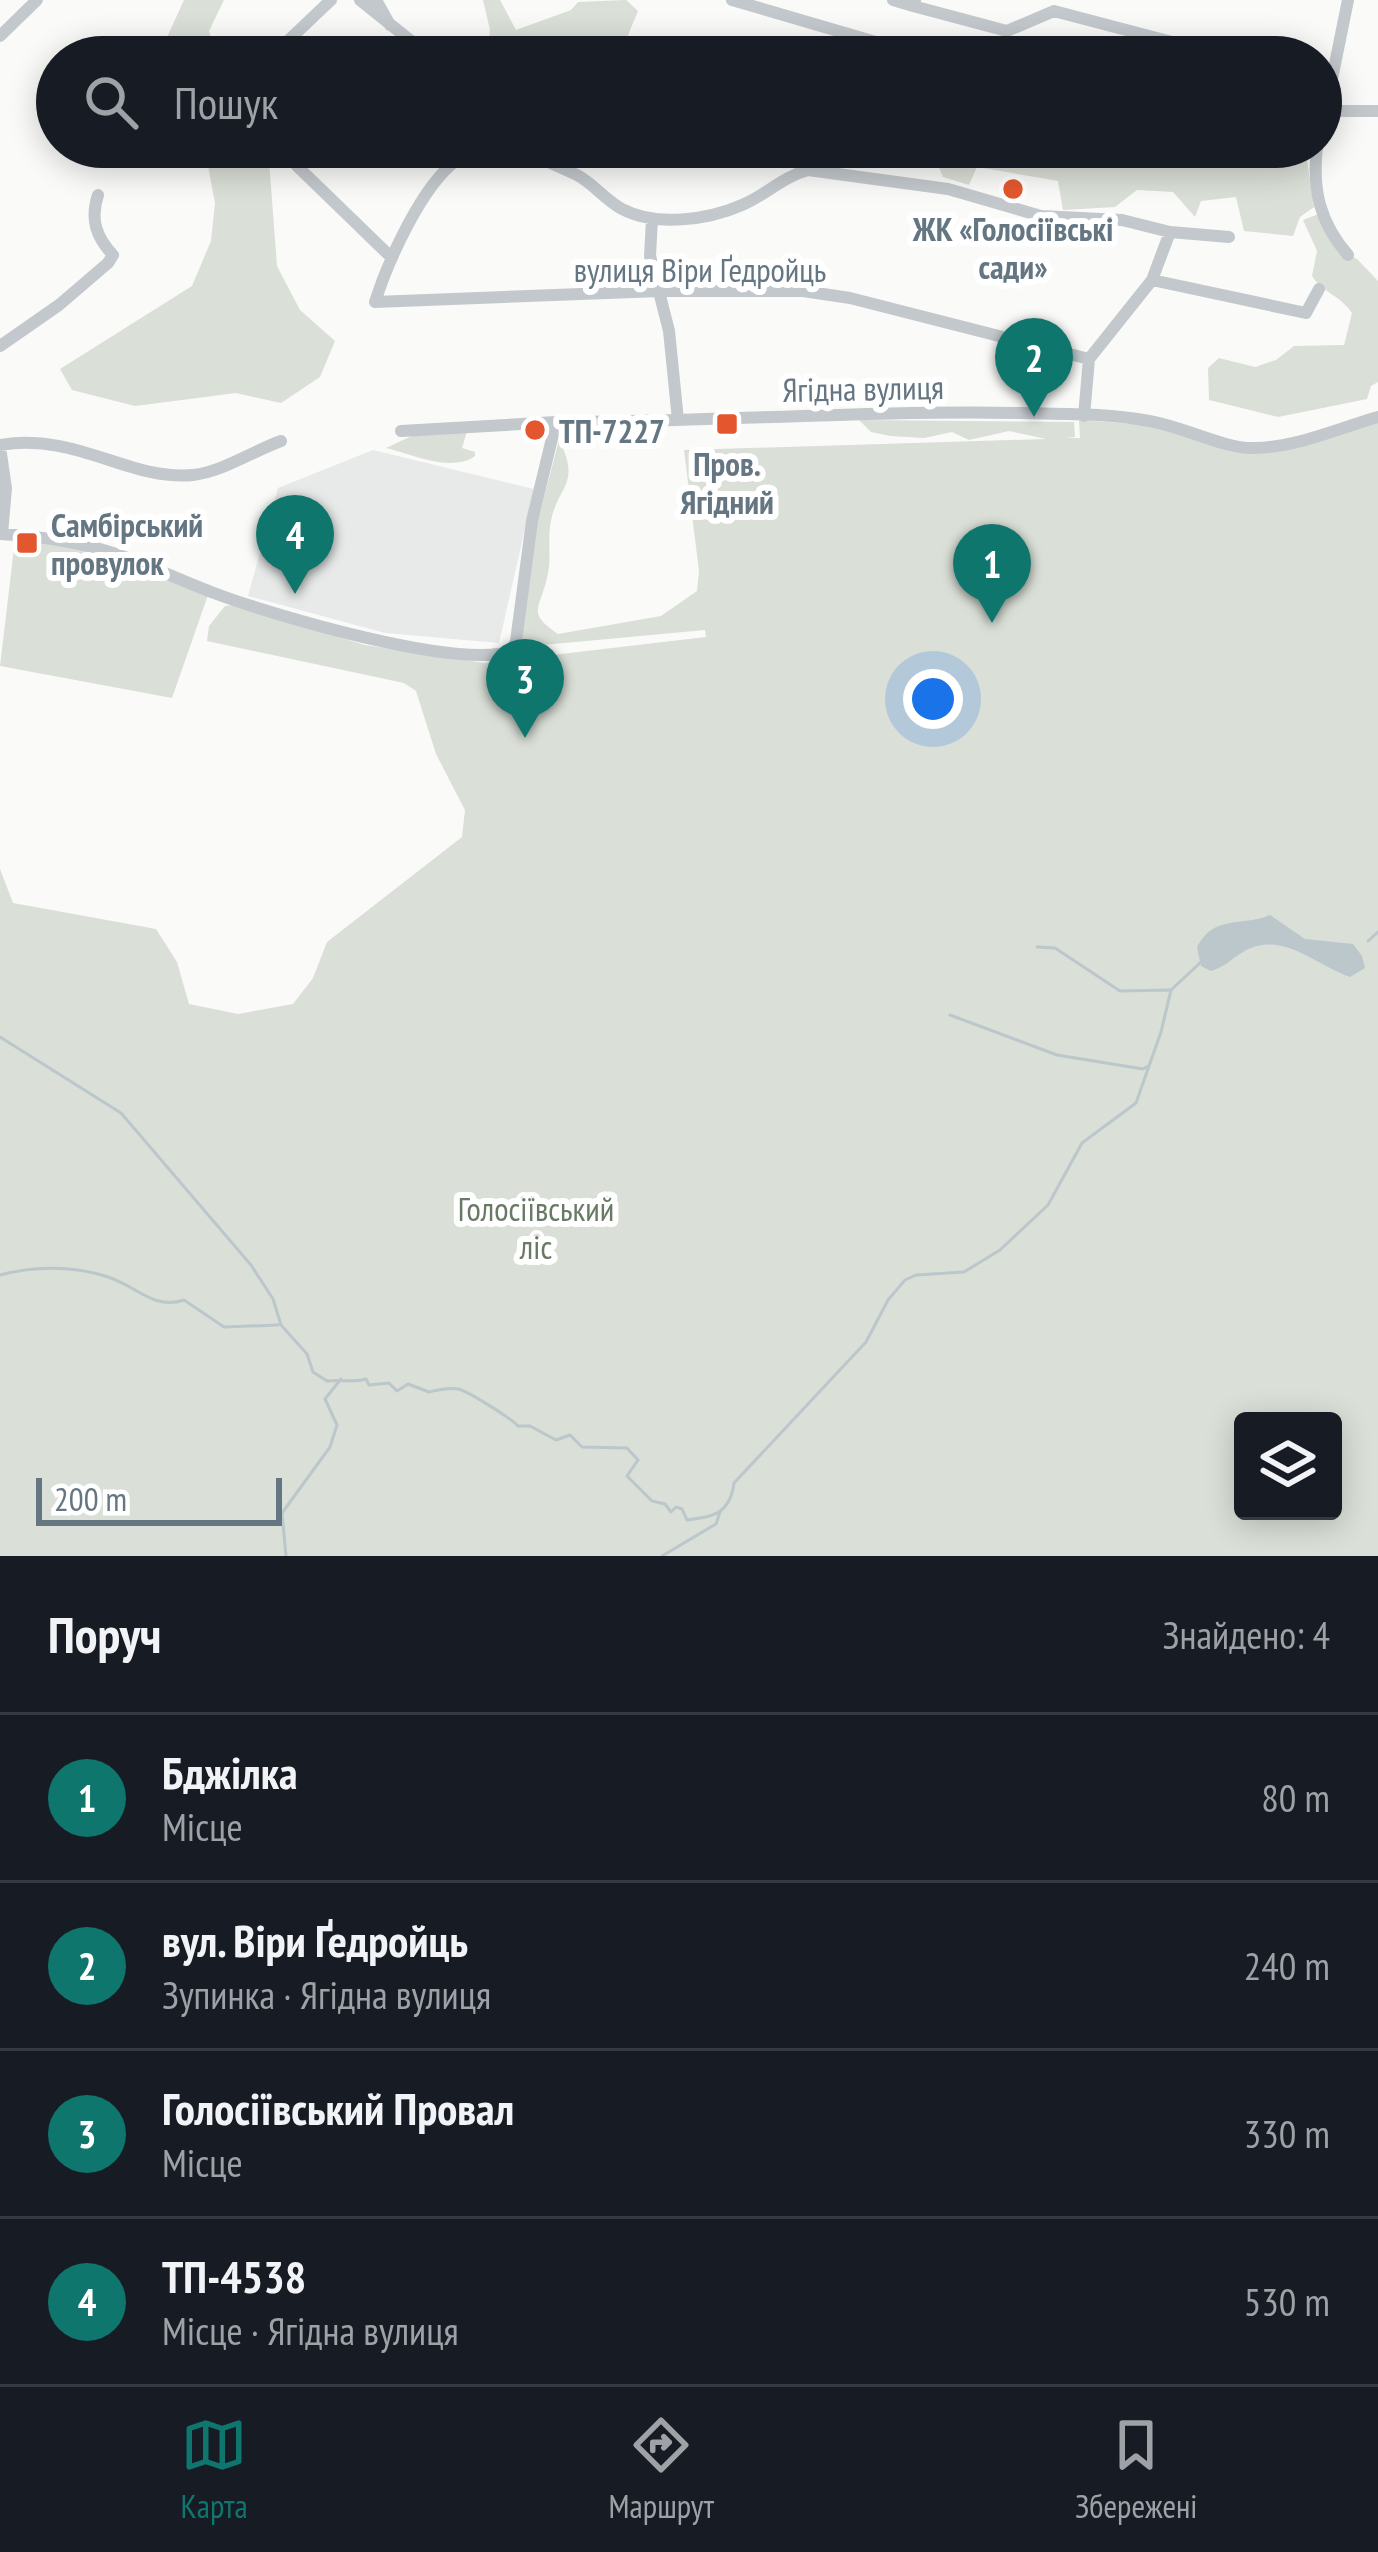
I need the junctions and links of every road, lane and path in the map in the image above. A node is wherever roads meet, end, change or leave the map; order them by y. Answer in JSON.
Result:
{"nodes":[{"id":1,"x":37,"y":0,"type":"edge"},
{"id":2,"x":331,"y":0,"type":"edge"},
{"id":3,"x":360,"y":0,"type":"edge"},
{"id":4,"x":376,"y":0,"type":"edge"},
{"id":5,"x":732,"y":0,"type":"edge"},
{"id":6,"x":893,"y":0,"type":"edge"},
{"id":7,"x":1348,"y":0,"type":"edge"},
{"id":8,"x":914,"y":3,"type":"edge"},
{"id":9,"x":390,"y":25,"type":"junction"},
{"id":10,"x":0,"y":35,"type":"edge"},
{"id":11,"x":293,"y":36,"type":"edge"},
{"id":12,"x":404,"y":36,"type":"edge"},
{"id":13,"x":855,"y":36,"type":"edge"},
{"id":14,"x":1149,"y":36,"type":"edge"},
{"id":15,"x":1338,"y":36,"type":"edge"},
{"id":16,"x":1342,"y":111,"type":"edge"},
{"id":17,"x":1378,"y":111,"type":"edge"},
{"id":18,"x":302,"y":168,"type":"edge"},
{"id":19,"x":449,"y":168,"type":"edge"},
{"id":20,"x":555,"y":168,"type":"edge"},
{"id":21,"x":1317,"y":168,"type":"edge"},
{"id":22,"x":98,"y":195,"type":"dead end"},
{"id":23,"x":652,"y":220,"type":"junction"},
{"id":24,"x":1170,"y":232,"type":"junction"},
{"id":25,"x":1229,"y":237,"type":"dead end"},
{"id":26,"x":1348,"y":255,"type":"dead end"},
{"id":27,"x":392,"y":258,"type":"junction"},
{"id":28,"x":1152,"y":280,"type":"junction"},
{"id":29,"x":1319,"y":289,"type":"dead end"},
{"id":30,"x":660,"y":291,"type":"junction"},
{"id":31,"x":0,"y":346,"type":"edge"},
{"id":32,"x":1089,"y":358,"type":"junction"},
{"id":33,"x":1084,"y":416,"type":"junction"},
{"id":34,"x":1378,"y":417,"type":"edge"},
{"id":35,"x":678,"y":419,"type":"junction"},
{"id":36,"x":556,"y":422,"type":"junction"},
{"id":37,"x":401,"y":431,"type":"dead end"},
{"id":38,"x":280,"y":441,"type":"dead end"},
{"id":39,"x":0,"y":446,"type":"edge"},
{"id":40,"x":1,"y":534,"type":"edge"}],
"edges":[{"from":1,"to":10,"type":"street"},
{"from":2,"to":11,"type":"street"},
{"from":3,"to":9,"type":"street"},
{"from":4,"to":9,"type":"street"},
{"from":5,"to":13,"type":"street"},
{"from":6,"to":8,"type":"street"},
{"from":7,"to":15,"type":"street"},
{"from":8,"to":14,"type":"street"},
{"from":9,"to":12,"type":"street"},
{"from":16,"to":17,"type":"street"},
{"from":18,"to":27,"type":"street"},
{"from":19,"to":27,"type":"street"},
{"from":20,"to":23,"type":"street"},
{"from":21,"to":26,"type":"street"},
{"from":22,"to":31,"type":"street"},
{"from":23,"to":24,"type":"street"},
{"from":23,"to":30,"type":"street"},
{"from":24,"to":25,"type":"street"},
{"from":24,"to":28,"type":"street"},
{"from":27,"to":30,"type":"street","name":"вулиця Віри Ґедройць"},
{"from":28,"to":29,"type":"street"},
{"from":28,"to":32,"type":"street"},
{"from":30,"to":32,"type":"street","name":"вулиця Віри Ґедройць"},
{"from":30,"to":35,"type":"street"},
{"from":32,"to":33,"type":"street"},
{"from":33,"to":34,"type":"street","name":"Ягідна вулиця"},
{"from":33,"to":35,"type":"street","name":"Ягідна вулиця"},
{"from":35,"to":36,"type":"street","name":"Ягідна вулиця"},
{"from":36,"to":37,"type":"street","name":"Ягідна вулиця"},
{"from":36,"to":40,"type":"street"},
{"from":38,"to":39,"type":"street"},
{"from":39,"to":40,"type":"street"}]}
